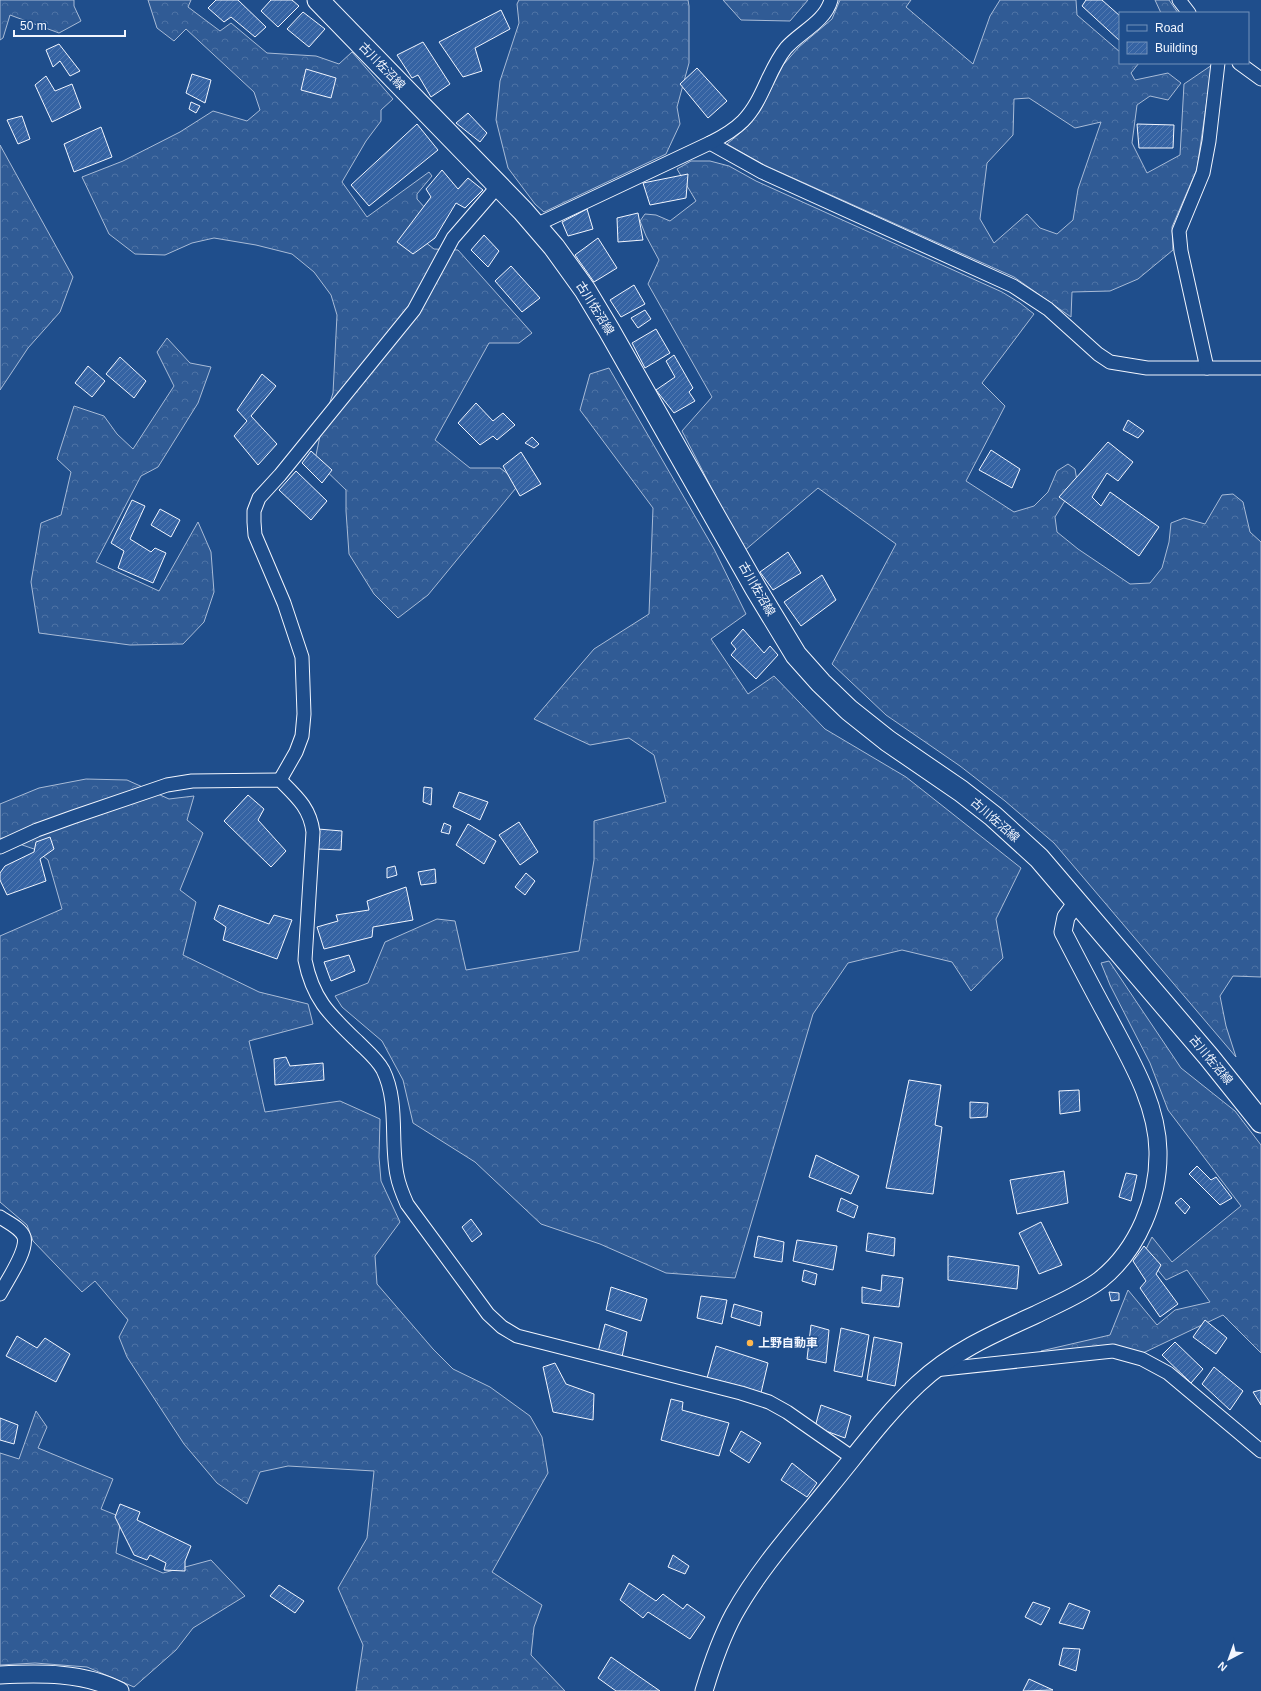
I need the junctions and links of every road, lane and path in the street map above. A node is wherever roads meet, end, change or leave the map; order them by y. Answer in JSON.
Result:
{"nodes":[{"id":1,"x":318,"y":0,"type":"edge"},
{"id":2,"x":831,"y":0,"type":"edge"},
{"id":3,"x":1179,"y":0,"type":"edge"},
{"id":4,"x":1188,"y":12,"type":"edge"},
{"id":5,"x":1218,"y":64,"type":"edge"},
{"id":6,"x":1240,"y":64,"type":"edge"},
{"id":7,"x":1261,"y":79,"type":"edge"},
{"id":8,"x":710,"y":143,"type":"junction"},
{"id":9,"x":498,"y":186,"type":"junction"},
{"id":10,"x":536,"y":226,"type":"junction"},
{"id":11,"x":1206,"y":368,"type":"junction"},
{"id":12,"x":1261,"y":368,"type":"edge"},
{"id":13,"x":280,"y":780,"type":"junction"},
{"id":14,"x":0,"y":847,"type":"edge"},
{"id":15,"x":1077,"y":902,"type":"junction"},
{"id":16,"x":1261,"y":1122,"type":"edge"},
{"id":17,"x":0,"y":1217,"type":"edge"},
{"id":18,"x":0,"y":1294,"type":"edge"},
{"id":19,"x":934,"y":1370,"type":"junction"},
{"id":20,"x":1261,"y":1451,"type":"edge"},
{"id":21,"x":853,"y":1458,"type":"junction"},
{"id":22,"x":0,"y":1675,"type":"edge"},
{"id":23,"x":120,"y":1691,"type":"edge"},
{"id":24,"x":704,"y":1691,"type":"edge"}],
"edges":[{"from":1,"to":9,"type":"main road","name":"古川佐沼線"},
{"from":2,"to":8,"type":"street"},
{"from":3,"to":4,"type":"street"},
{"from":5,"to":11,"type":"street"},
{"from":6,"to":7,"type":"street"},
{"from":8,"to":10,"type":"street"},
{"from":8,"to":11,"type":"street"},
{"from":9,"to":10,"type":"main road","name":"古川佐沼線"},
{"from":9,"to":13,"type":"street"},
{"from":10,"to":15,"type":"main road","name":"古川佐沼線"},
{"from":11,"to":12,"type":"street"},
{"from":13,"to":14,"type":"street"},
{"from":13,"to":21,"type":"street"},
{"from":15,"to":16,"type":"main road","name":"古川佐沼線"},
{"from":15,"to":19,"type":"street"},
{"from":17,"to":18,"type":"street"},
{"from":19,"to":20,"type":"street"},
{"from":19,"to":21,"type":"street"},
{"from":21,"to":24,"type":"street"},
{"from":22,"to":23,"type":"street"}]}
